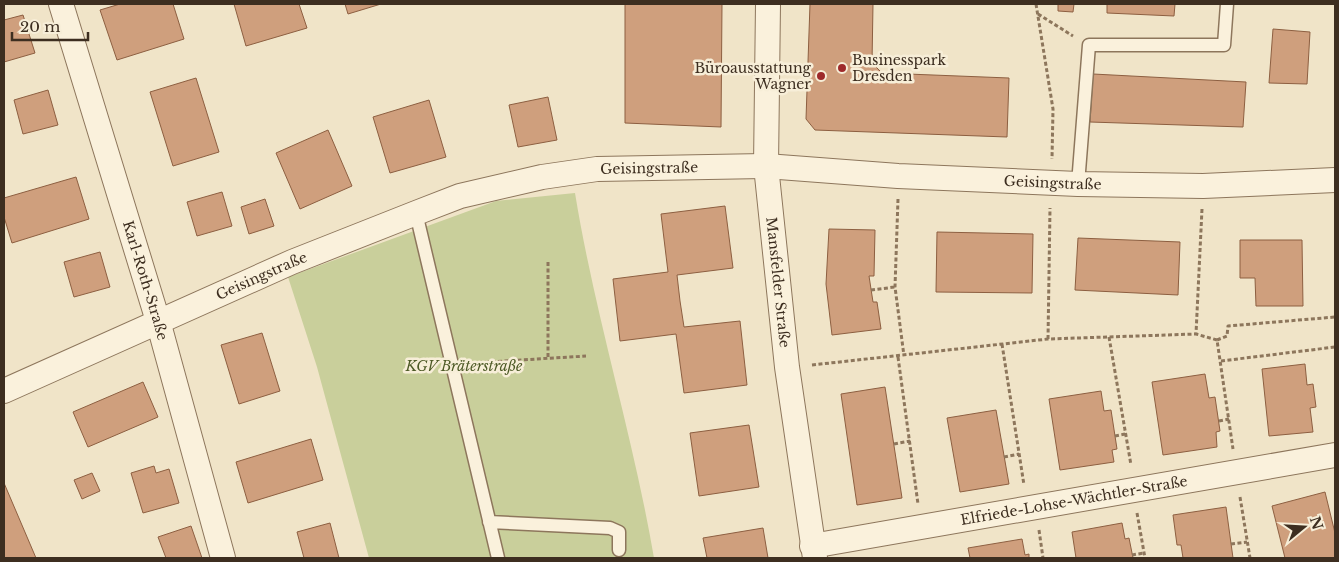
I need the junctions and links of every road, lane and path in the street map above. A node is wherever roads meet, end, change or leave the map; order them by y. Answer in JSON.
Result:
{"nodes":[{"id":1,"x":61,"y":4,"type":"edge"},
{"id":2,"x":768,"y":4,"type":"edge"},
{"id":3,"x":1036,"y":4,"type":"edge"},
{"id":4,"x":1227,"y":4,"type":"edge"},
{"id":5,"x":1038,"y":14,"type":"junction"},
{"id":6,"x":1089,"y":46,"type":"junction"},
{"id":7,"x":766,"y":166,"type":"junction"},
{"id":8,"x":1051,"y":173,"type":"junction"},
{"id":9,"x":898,"y":176,"type":"junction"},
{"id":10,"x":1335,"y":180,"type":"edge"},
{"id":11,"x":1078,"y":184,"type":"junction"},
{"id":12,"x":1203,"y":186,"type":"junction"},
{"id":13,"x":416,"y":213,"type":"junction"},
{"id":14,"x":548,"y":262,"type":"dead end"},
{"id":15,"x":895,"y":286,"type":"junction"},
{"id":16,"x":871,"y":290,"type":"dead end"},
{"id":17,"x":1335,"y":317,"type":"edge"},
{"id":18,"x":158,"y":321,"type":"junction"},
{"id":19,"x":1196,"y":334,"type":"junction"},
{"id":20,"x":1109,"y":337,"type":"junction"},
{"id":21,"x":1048,"y":339,"type":"junction"},
{"id":22,"x":1218,"y":340,"type":"junction"},
{"id":23,"x":1002,"y":344,"type":"junction"},
{"id":24,"x":1335,"y":348,"type":"edge"},
{"id":25,"x":586,"y":356,"type":"dead end"},
{"id":26,"x":904,"y":356,"type":"junction"},
{"id":27,"x":898,"y":357,"type":"junction"},
{"id":28,"x":548,"y":358,"type":"junction"},
{"id":29,"x":1221,"y":361,"type":"junction"},
{"id":30,"x":451,"y":364,"type":"junction"},
{"id":31,"x":787,"y":367,"type":"junction"},
{"id":32,"x":4,"y":391,"type":"edge"},
{"id":33,"x":1228,"y":419,"type":"junction"},
{"id":34,"x":1219,"y":421,"type":"dead end"},
{"id":35,"x":1125,"y":434,"type":"junction"},
{"id":36,"x":1115,"y":436,"type":"dead end"},
{"id":37,"x":910,"y":441,"type":"junction"},
{"id":38,"x":894,"y":444,"type":"dead end"},
{"id":39,"x":1019,"y":454,"type":"junction"},
{"id":40,"x":1335,"y":455,"type":"edge"},
{"id":41,"x":1004,"y":456,"type":"dead end"},
{"id":42,"x":1236,"y":472,"type":"junction"},
{"id":43,"x":1135,"y":490,"type":"junction"},
{"id":44,"x":1033,"y":516,"type":"junction"},
{"id":45,"x":489,"y":522,"type":"junction"},
{"id":46,"x":921,"y":526,"type":"junction"},
{"id":47,"x":1247,"y":542,"type":"junction"},
{"id":48,"x":1231,"y":544,"type":"dead end"},
{"id":49,"x":619,"y":550,"type":"dead end"},
{"id":50,"x":813,"y":552,"type":"edge"},
{"id":51,"x":1144,"y":553,"type":"junction"},
{"id":52,"x":1132,"y":555,"type":"dead end"},
{"id":53,"x":224,"y":558,"type":"edge"},
{"id":54,"x":498,"y":558,"type":"edge"},
{"id":55,"x":1043,"y":558,"type":"edge"},
{"id":56,"x":1145,"y":558,"type":"edge"},
{"id":57,"x":1250,"y":558,"type":"edge"}],
"edges":[{"from":1,"to":18,"type":"street","name":"Karl-Roth-Straße"},
{"from":2,"to":7,"type":"street","name":"Mansfelder Straße"},
{"from":3,"to":5,"type":"path"},
{"from":4,"to":6,"type":"lane"},
{"from":5,"to":6,"type":"path"},
{"from":5,"to":8,"type":"path"},
{"from":6,"to":11,"type":"lane"},
{"from":7,"to":9,"type":"street","name":"Geisingstraße"},
{"from":7,"to":13,"type":"street","name":"Geisingstraße"},
{"from":7,"to":31,"type":"street","name":"Mansfelder Straße"},
{"from":8,"to":9,"type":"street","name":"Geisingstraße"},
{"from":8,"to":11,"type":"street","name":"Geisingstraße"},
{"from":8,"to":21,"type":"path"},
{"from":9,"to":15,"type":"path"},
{"from":10,"to":12,"type":"street","name":"Geisingstraße"},
{"from":11,"to":12,"type":"street","name":"Geisingstraße"},
{"from":12,"to":19,"type":"path"},
{"from":13,"to":18,"type":"street","name":"Geisingstraße"},
{"from":13,"to":30,"type":"lane"},
{"from":14,"to":28,"type":"path"},
{"from":15,"to":16,"type":"path"},
{"from":15,"to":26,"type":"path"},
{"from":17,"to":22,"type":"path"},
{"from":18,"to":32,"type":"street","name":"Geisingstraße"},
{"from":18,"to":53,"type":"street","name":"Karl-Roth-Straße"},
{"from":19,"to":20,"type":"path"},
{"from":19,"to":22,"type":"path"},
{"from":20,"to":21,"type":"path"},
{"from":20,"to":35,"type":"path"},
{"from":21,"to":23,"type":"path"},
{"from":22,"to":29,"type":"path"},
{"from":23,"to":26,"type":"path"},
{"from":23,"to":39,"type":"path"},
{"from":24,"to":29,"type":"path"},
{"from":25,"to":28,"type":"path"},
{"from":26,"to":27,"type":"path"},
{"from":27,"to":31,"type":"path"},
{"from":27,"to":37,"type":"path"},
{"from":28,"to":30,"type":"path"},
{"from":29,"to":33,"type":"path"},
{"from":30,"to":45,"type":"lane"},
{"from":31,"to":50,"type":"street","name":"Mansfelder Straße"},
{"from":33,"to":34,"type":"path"},
{"from":33,"to":42,"type":"path"},
{"from":35,"to":36,"type":"path"},
{"from":35,"to":43,"type":"path"},
{"from":37,"to":38,"type":"path"},
{"from":37,"to":46,"type":"path"},
{"from":39,"to":41,"type":"path"},
{"from":39,"to":44,"type":"path"},
{"from":40,"to":42,"type":"street","name":"Elfriede-Lohse-Wächtler-Straße"},
{"from":42,"to":43,"type":"street","name":"Elfriede-Lohse-Wächtler-Straße"},
{"from":42,"to":47,"type":"path"},
{"from":43,"to":44,"type":"street","name":"Elfriede-Lohse-Wächtler-Straße"},
{"from":43,"to":51,"type":"path"},
{"from":44,"to":46,"type":"street","name":"Elfriede-Lohse-Wächtler-Straße"},
{"from":44,"to":55,"type":"path"},
{"from":45,"to":49,"type":"lane"},
{"from":45,"to":54,"type":"lane"},
{"from":46,"to":50,"type":"street","name":"Elfriede-Lohse-Wächtler-Straße"},
{"from":47,"to":48,"type":"path"},
{"from":47,"to":57,"type":"path"},
{"from":51,"to":52,"type":"path"},
{"from":51,"to":56,"type":"path"}]}
